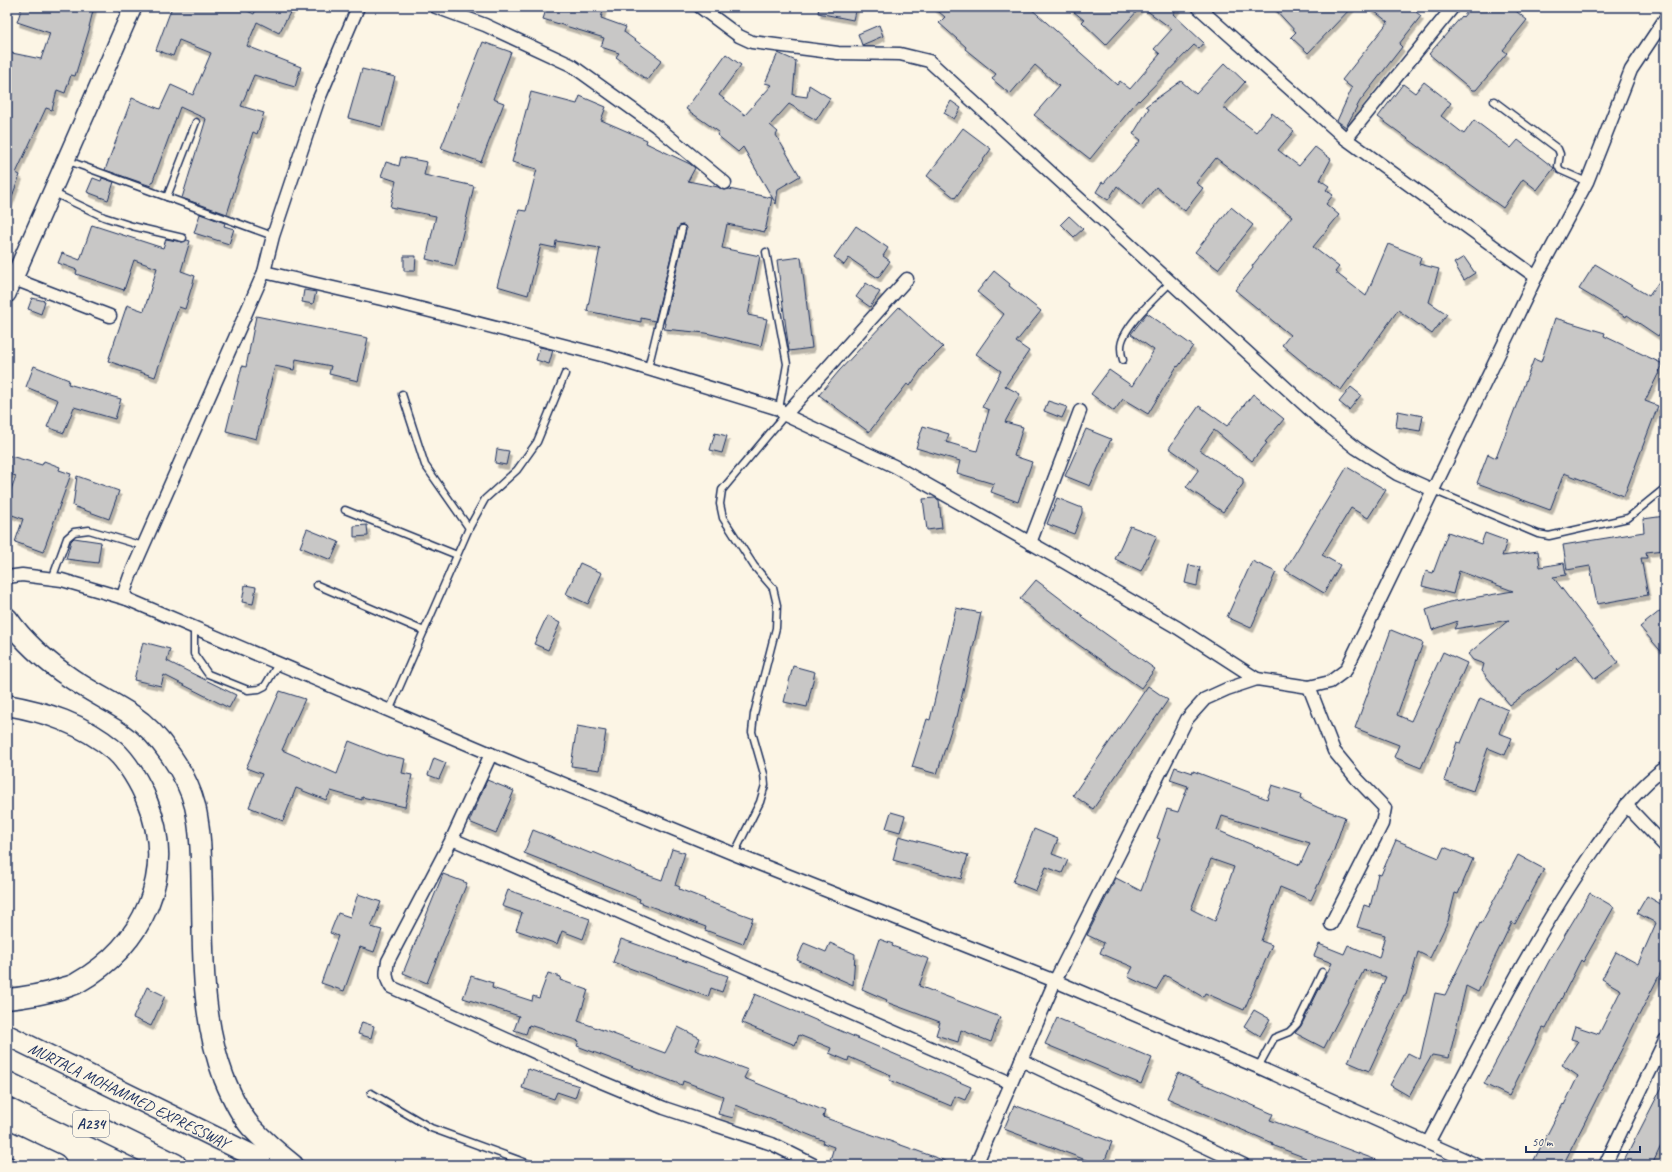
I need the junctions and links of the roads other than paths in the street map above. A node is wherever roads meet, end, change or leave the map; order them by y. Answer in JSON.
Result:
{"nodes":[{"id":1,"x":133,"y":7,"type":"edge"},
{"id":2,"x":358,"y":7,"type":"edge"},
{"id":3,"x":436,"y":7,"type":"edge"},
{"id":4,"x":700,"y":7,"type":"edge"},
{"id":5,"x":1198,"y":7,"type":"edge"},
{"id":6,"x":1453,"y":7,"type":"edge"},
{"id":7,"x":1665,"y":19,"type":"edge"},
{"id":8,"x":1494,"y":101,"type":"dead end"},
{"id":9,"x":196,"y":122,"type":"dead end"},
{"id":10,"x":1346,"y":139,"type":"junction"},
{"id":11,"x":65,"y":159,"type":"junction"},
{"id":12,"x":1587,"y":182,"type":"junction"},
{"id":13,"x":725,"y":183,"type":"dead end"},
{"id":14,"x":52,"y":192,"type":"junction"},
{"id":15,"x":168,"y":197,"type":"junction"},
{"id":16,"x":682,"y":229,"type":"dead end"},
{"id":17,"x":273,"y":236,"type":"junction"},
{"id":18,"x":182,"y":238,"type":"dead end"},
{"id":19,"x":766,"y":252,"type":"dead end"},
{"id":20,"x":264,"y":272,"type":"junction"},
{"id":21,"x":1536,"y":277,"type":"junction"},
{"id":22,"x":907,"y":279,"type":"dead end"},
{"id":23,"x":1171,"y":282,"type":"junction"},
{"id":24,"x":10,"y":286,"type":"edge"},
{"id":25,"x":110,"y":316,"type":"dead end"},
{"id":26,"x":1123,"y":360,"type":"dead end"},
{"id":27,"x":648,"y":368,"type":"junction"},
{"id":28,"x":565,"y":374,"type":"dead end"},
{"id":29,"x":402,"y":394,"type":"dead end"},
{"id":30,"x":1080,"y":411,"type":"dead end"},
{"id":31,"x":782,"y":412,"type":"junction"},
{"id":32,"x":1665,"y":488,"type":"edge"},
{"id":33,"x":1433,"y":490,"type":"junction"},
{"id":34,"x":345,"y":510,"type":"dead end"},
{"id":35,"x":469,"y":528,"type":"junction"},
{"id":36,"x":1030,"y":543,"type":"junction"},
{"id":37,"x":143,"y":546,"type":"junction"},
{"id":38,"x":457,"y":556,"type":"junction"},
{"id":39,"x":7,"y":577,"type":"edge"},
{"id":40,"x":52,"y":579,"type":"junction"},
{"id":41,"x":317,"y":585,"type":"dead end"},
{"id":42,"x":126,"y":599,"type":"junction"},
{"id":43,"x":7,"y":618,"type":"edge"},
{"id":44,"x":194,"y":629,"type":"junction"},
{"id":45,"x":424,"y":631,"type":"junction"},
{"id":46,"x":278,"y":664,"type":"junction"},
{"id":47,"x":1258,"y":679,"type":"junction"},
{"id":48,"x":1309,"y":687,"type":"junction"},
{"id":49,"x":7,"y":705,"type":"edge"},
{"id":50,"x":389,"y":711,"type":"junction"},
{"id":51,"x":491,"y":754,"type":"junction"},
{"id":52,"x":1665,"y":768,"type":"edge"},
{"id":53,"x":1626,"y":805,"type":"junction"},
{"id":54,"x":452,"y":839,"type":"junction"},
{"id":55,"x":1665,"y":846,"type":"edge"},
{"id":56,"x":734,"y":854,"type":"junction"},
{"id":57,"x":1331,"y":924,"type":"dead end"},
{"id":58,"x":1322,"y":972,"type":"dead end"},
{"id":59,"x":1056,"y":981,"type":"junction"},
{"id":60,"x":7,"y":999,"type":"edge"},
{"id":61,"x":7,"y":1035,"type":"edge"},
{"id":62,"x":1665,"y":1040,"type":"edge"},
{"id":63,"x":1021,"y":1060,"type":"junction"},
{"id":64,"x":1258,"y":1067,"type":"junction"},
{"id":65,"x":7,"y":1083,"type":"edge"},
{"id":66,"x":1011,"y":1083,"type":"junction"},
{"id":67,"x":371,"y":1093,"type":"dead end"},
{"id":68,"x":7,"y":1142,"type":"edge"},
{"id":69,"x":1428,"y":1143,"type":"junction"},
{"id":70,"x":55,"y":1165,"type":"edge"},
{"id":71,"x":175,"y":1165,"type":"edge"},
{"id":72,"x":272,"y":1165,"type":"edge"},
{"id":73,"x":293,"y":1165,"type":"edge"},
{"id":74,"x":532,"y":1165,"type":"edge"},
{"id":75,"x":814,"y":1165,"type":"edge"},
{"id":76,"x":976,"y":1165,"type":"edge"},
{"id":77,"x":1244,"y":1165,"type":"edge"},
{"id":78,"x":1477,"y":1165,"type":"edge"},
{"id":79,"x":1605,"y":1165,"type":"edge"}],
"edges":[{"from":1,"to":11,"type":"main road"},
{"from":2,"to":17,"type":"street"},
{"from":3,"to":13,"type":"street"},
{"from":4,"to":23,"type":"street"},
{"from":5,"to":10,"type":"street"},
{"from":6,"to":10,"type":"street"},
{"from":7,"to":12,"type":"street"},
{"from":8,"to":12,"type":"lane"},
{"from":9,"to":15,"type":"lane"},
{"from":10,"to":21,"type":"street"},
{"from":11,"to":14,"type":"main road"},
{"from":11,"to":15,"type":"lane"},
{"from":12,"to":21,"type":"street"},
{"from":14,"to":18,"type":"lane"},
{"from":14,"to":24,"type":"main road"},
{"from":15,"to":17,"type":"lane"},
{"from":16,"to":27,"type":"lane"},
{"from":17,"to":20,"type":"street"},
{"from":19,"to":31,"type":"lane"},
{"from":20,"to":27,"type":"street"},
{"from":20,"to":37,"type":"street"},
{"from":21,"to":33,"type":"street"},
{"from":22,"to":31,"type":"street"},
{"from":23,"to":26,"type":"lane"},
{"from":23,"to":33,"type":"street"},
{"from":24,"to":25,"type":"street"},
{"from":27,"to":31,"type":"street"},
{"from":28,"to":35,"type":"lane"},
{"from":29,"to":35,"type":"lane"},
{"from":30,"to":36,"type":"street"},
{"from":31,"to":36,"type":"street"},
{"from":31,"to":56,"type":"lane"},
{"from":32,"to":33,"type":"lane"},
{"from":33,"to":48,"type":"street"},
{"from":34,"to":38,"type":"lane"},
{"from":35,"to":38,"type":"lane"},
{"from":36,"to":47,"type":"street"},
{"from":37,"to":40,"type":"lane"},
{"from":37,"to":42,"type":"street"},
{"from":38,"to":45,"type":"lane"},
{"from":39,"to":40,"type":"street"},
{"from":40,"to":42,"type":"street"},
{"from":41,"to":45,"type":"lane"},
{"from":42,"to":44,"type":"street"},
{"from":43,"to":73,"type":"highway"},
{"from":44,"to":46,"type":"street"},
{"from":44,"to":46,"type":"lane"},
{"from":45,"to":50,"type":"lane"},
{"from":46,"to":50,"type":"street"},
{"from":47,"to":48,"type":"street"},
{"from":47,"to":59,"type":"street"},
{"from":48,"to":57,"type":"street"},
{"from":49,"to":60,"type":"highway"},
{"from":50,"to":51,"type":"street"},
{"from":51,"to":54,"type":"street"},
{"from":51,"to":56,"type":"street"},
{"from":52,"to":53,"type":"street"},
{"from":53,"to":55,"type":"street"},
{"from":53,"to":69,"type":"street"},
{"from":54,"to":66,"type":"street"},
{"from":54,"to":75,"type":"street"},
{"from":56,"to":59,"type":"street"},
{"from":58,"to":64,"type":"lane"},
{"from":59,"to":63,"type":"street"},
{"from":59,"to":64,"type":"street"},
{"from":61,"to":72,"type":"highway","name":"MURTALA MOHAMMED EXPRESSWAY"},
{"from":62,"to":79,"type":"street"},
{"from":63,"to":66,"type":"street"},
{"from":63,"to":77,"type":"street"},
{"from":64,"to":69,"type":"street"},
{"from":65,"to":71,"type":"highway","number":"A234"},
{"from":66,"to":76,"type":"street"},
{"from":67,"to":74,"type":"lane"},
{"from":68,"to":70,"type":"highway"},
{"from":69,"to":78,"type":"street"}]}
